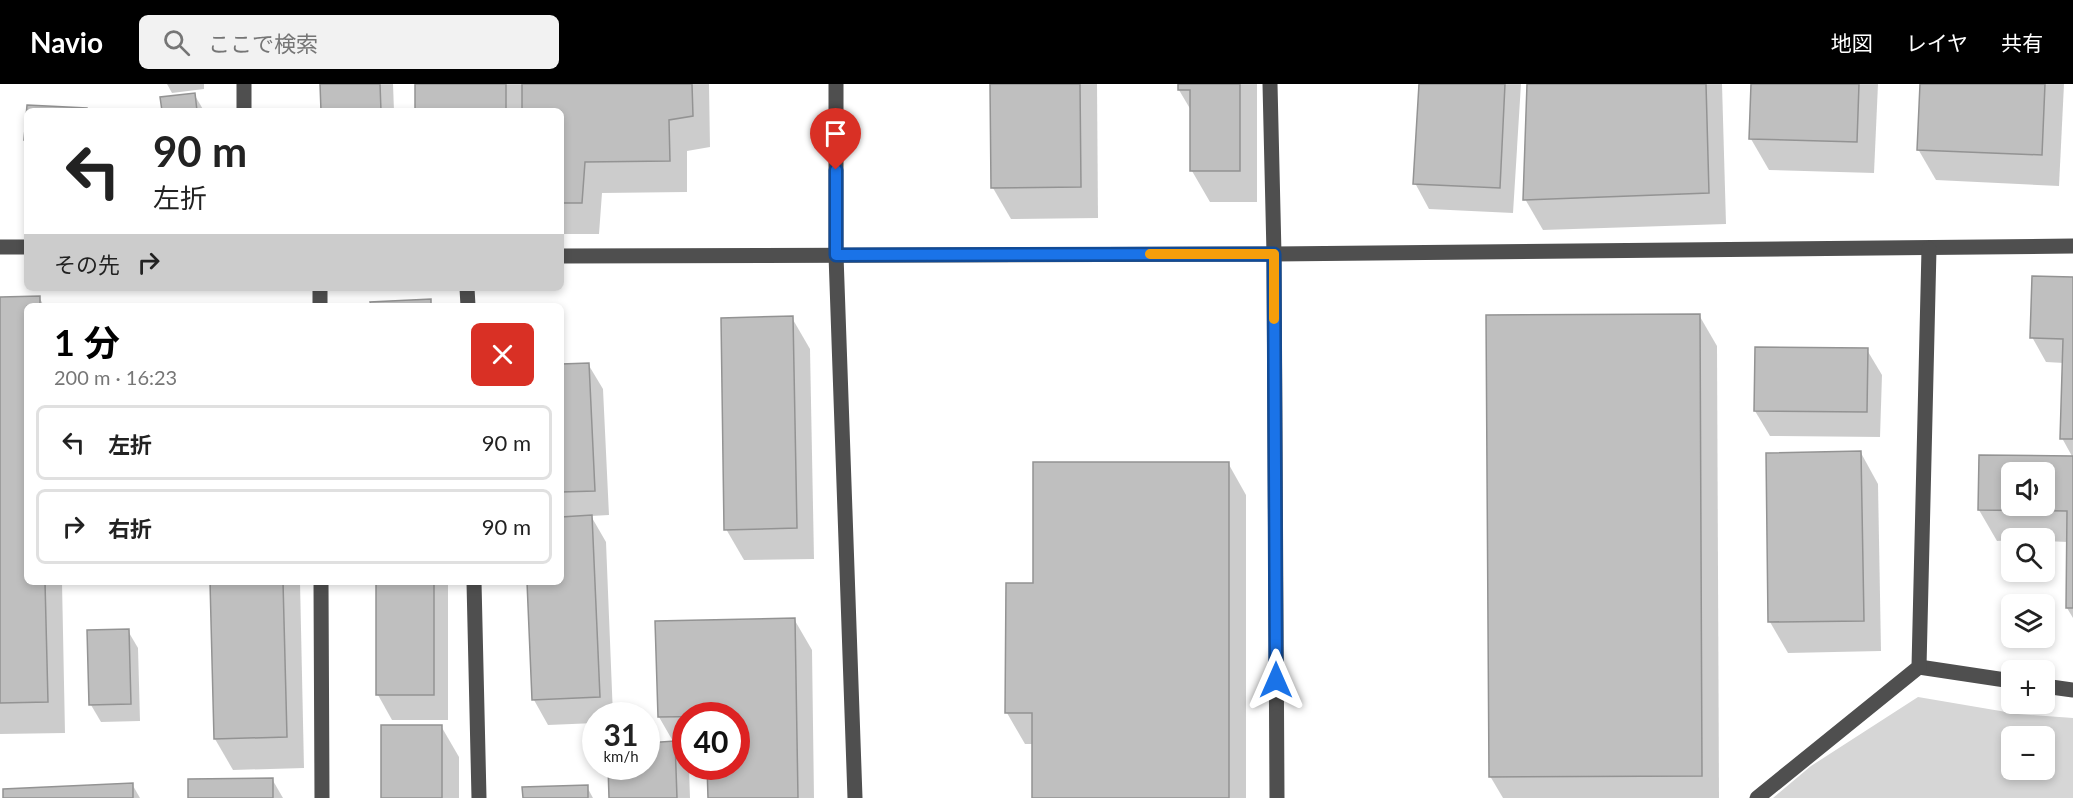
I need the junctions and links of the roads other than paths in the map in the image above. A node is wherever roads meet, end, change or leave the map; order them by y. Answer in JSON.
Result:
{"nodes":[{"id":1,"x":244,"y":84,"type":"edge"},
{"id":2,"x":836,"y":84,"type":"edge"},
{"id":3,"x":1270,"y":84,"type":"edge"},
{"id":4,"x":244,"y":108,"type":"edge"},
{"id":5,"x":2073,"y":246,"type":"edge"},
{"id":6,"x":24,"y":247,"type":"edge"},
{"id":7,"x":0,"y":248,"type":"edge"},
{"id":8,"x":1929,"y":249,"type":"junction"},
{"id":9,"x":1274,"y":254,"type":"junction"},
{"id":10,"x":836,"y":255,"type":"junction"},
{"id":11,"x":564,"y":256,"type":"edge"},
{"id":12,"x":321,"y":585,"type":"edge"},
{"id":13,"x":474,"y":585,"type":"edge"},
{"id":14,"x":1919,"y":667,"type":"junction"},
{"id":15,"x":2001,"y":679,"type":"edge"},
{"id":16,"x":2055,"y":688,"type":"edge"},
{"id":17,"x":2073,"y":690,"type":"edge"},
{"id":18,"x":322,"y":798,"type":"edge"},
{"id":19,"x":479,"y":798,"type":"edge"},
{"id":20,"x":855,"y":798,"type":"edge"},
{"id":21,"x":1277,"y":798,"type":"edge"},
{"id":22,"x":1757,"y":798,"type":"edge"}],
"edges":[{"from":1,"to":4,"type":"street"},
{"from":2,"to":10,"type":"street"},
{"from":3,"to":9,"type":"street"},
{"from":5,"to":8,"type":"street"},
{"from":6,"to":7,"type":"street"},
{"from":8,"to":9,"type":"street"},
{"from":8,"to":14,"type":"street"},
{"from":9,"to":10,"type":"street"},
{"from":9,"to":21,"type":"street"},
{"from":10,"to":11,"type":"street"},
{"from":10,"to":20,"type":"street"},
{"from":12,"to":18,"type":"street"},
{"from":13,"to":19,"type":"street"},
{"from":14,"to":15,"type":"street"},
{"from":14,"to":22,"type":"street"},
{"from":16,"to":17,"type":"street"}]}
